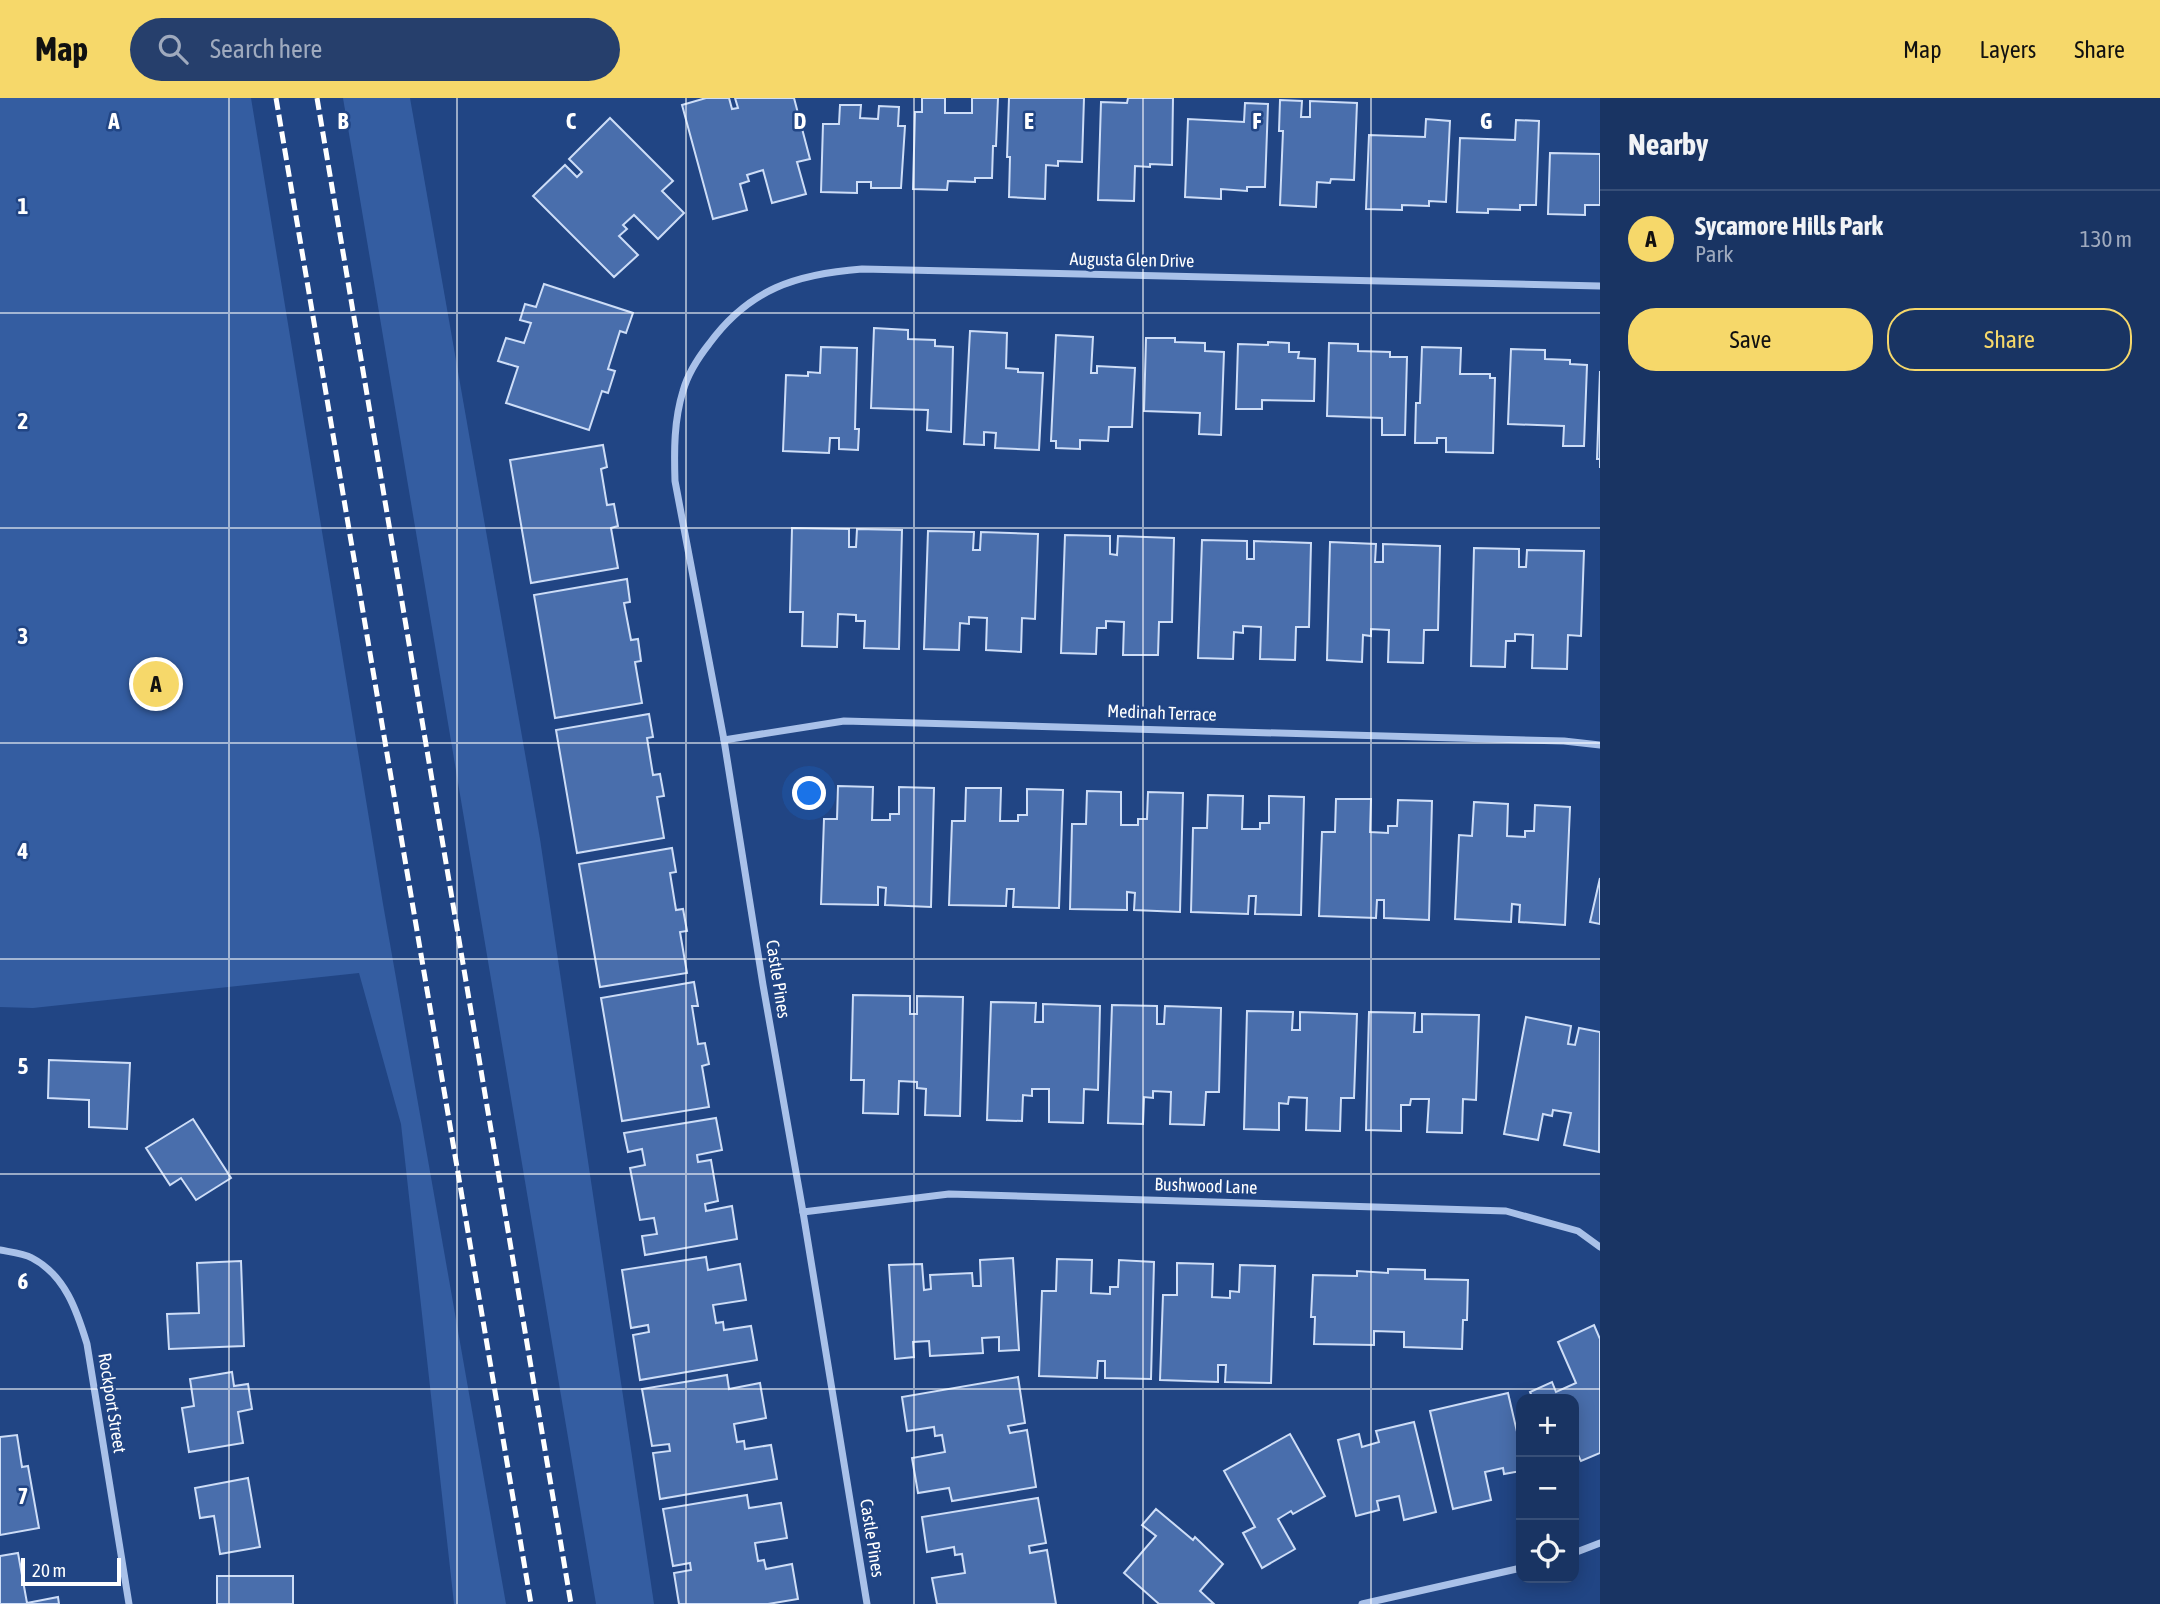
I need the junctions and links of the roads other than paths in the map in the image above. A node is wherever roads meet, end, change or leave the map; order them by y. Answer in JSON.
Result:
{"nodes":[{"id":1,"x":1600,"y":286,"type":"edge"},
{"id":2,"x":696,"y":361,"type":"joint"},
{"id":3,"x":724,"y":740,"type":"junction"},
{"id":4,"x":1600,"y":745,"type":"edge"},
{"id":5,"x":803,"y":1212,"type":"junction"},
{"id":6,"x":1600,"y":1247,"type":"edge"},
{"id":7,"x":0,"y":1250,"type":"edge"},
{"id":8,"x":1600,"y":1543,"type":"edge"},
{"id":9,"x":1579,"y":1551,"type":"edge"},
{"id":10,"x":1516,"y":1569,"type":"edge"},
{"id":11,"x":129,"y":1604,"type":"edge"},
{"id":12,"x":867,"y":1604,"type":"edge"},
{"id":13,"x":1362,"y":1604,"type":"edge"}],
"edges":[{"from":1,"to":2,"type":"street","name":"Augusta Glen Drive"},
{"from":2,"to":3,"type":"street","name":"Castle Pines"},
{"from":3,"to":4,"type":"street","name":"Medinah Terrace"},
{"from":3,"to":5,"type":"street","name":"Castle Pines"},
{"from":5,"to":6,"type":"street","name":"Bushwood Lane"},
{"from":5,"to":12,"type":"street","name":"Castle Pines"},
{"from":7,"to":11,"type":"street","name":"Rockport Street"},
{"from":8,"to":9,"type":"street"},
{"from":10,"to":13,"type":"street"}]}
